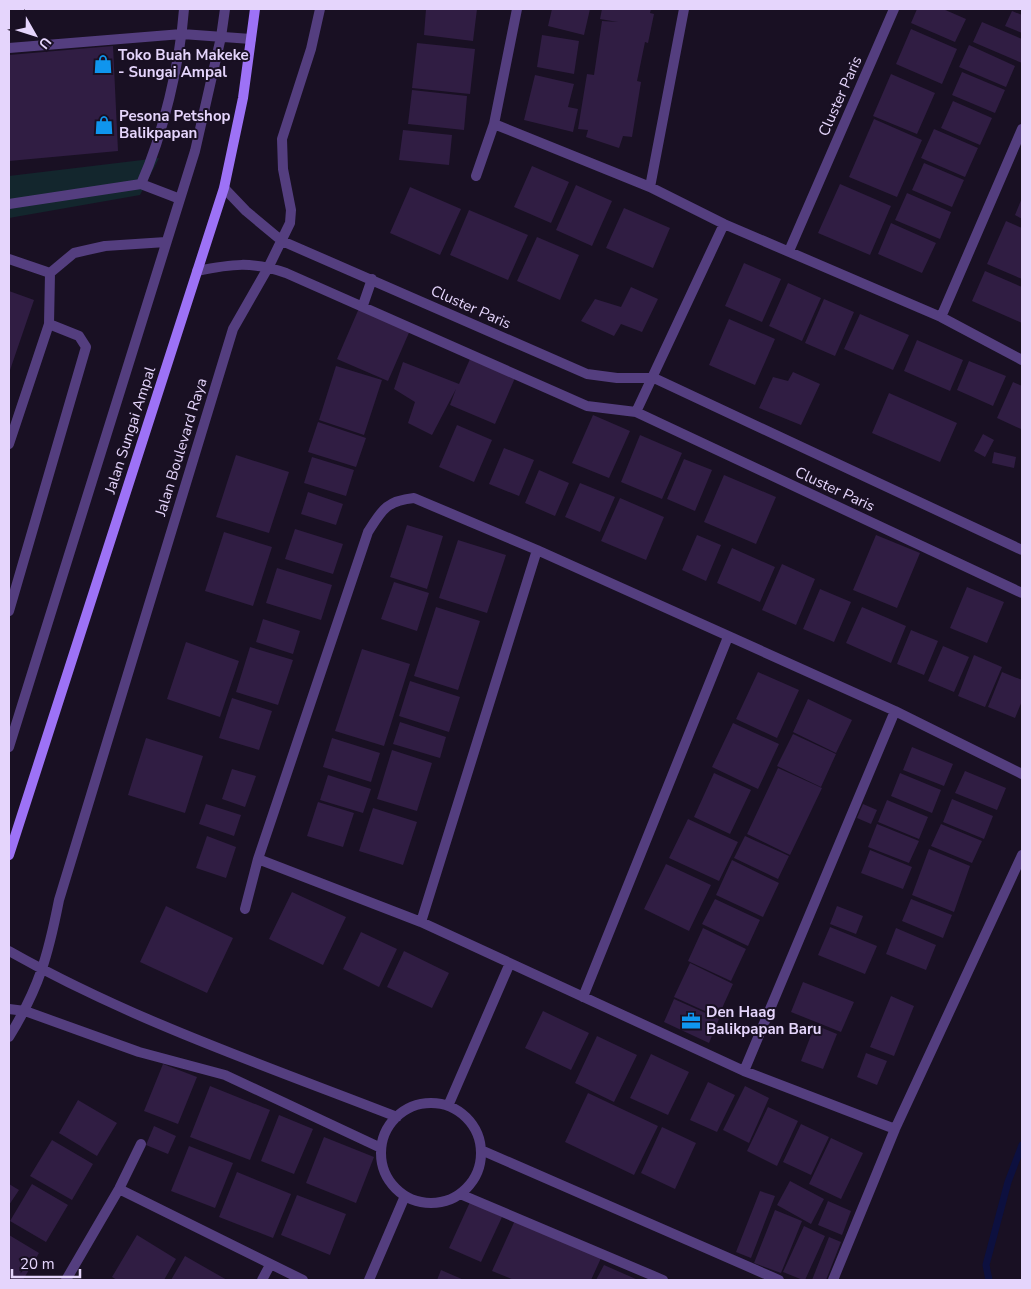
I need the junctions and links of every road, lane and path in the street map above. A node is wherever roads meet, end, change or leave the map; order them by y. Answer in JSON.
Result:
{"nodes":[{"id":1,"x":184,"y":9,"type":"edge"},
{"id":2,"x":225,"y":9,"type":"edge"},
{"id":3,"x":254,"y":9,"type":"edge"},
{"id":4,"x":320,"y":9,"type":"edge"},
{"id":5,"x":517,"y":9,"type":"edge"},
{"id":6,"x":684,"y":9,"type":"edge"},
{"id":7,"x":894,"y":9,"type":"edge"},
{"id":8,"x":182,"y":34,"type":"junction"},
{"id":9,"x":221,"y":37,"type":"junction"},
{"id":10,"x":251,"y":39,"type":"junction"},
{"id":11,"x":9,"y":48,"type":"edge"},
{"id":12,"x":494,"y":124,"type":"junction"},
{"id":13,"x":1022,"y":129,"type":"edge"},
{"id":14,"x":476,"y":176,"type":"dead end"},
{"id":15,"x":141,"y":184,"type":"junction"},
{"id":16,"x":650,"y":187,"type":"junction"},
{"id":17,"x":224,"y":188,"type":"junction"},
{"id":18,"x":180,"y":199,"type":"junction"},
{"id":19,"x":9,"y":204,"type":"edge"},
{"id":20,"x":724,"y":224,"type":"junction"},
{"id":21,"x":282,"y":241,"type":"junction"},
{"id":22,"x":166,"y":242,"type":"junction"},
{"id":23,"x":788,"y":251,"type":"junction"},
{"id":24,"x":9,"y":259,"type":"edge"},
{"id":25,"x":269,"y":266,"type":"junction"},
{"id":26,"x":197,"y":272,"type":"junction"},
{"id":27,"x":50,"y":273,"type":"junction"},
{"id":28,"x":372,"y":279,"type":"junction"},
{"id":29,"x":363,"y":305,"type":"junction"},
{"id":30,"x":940,"y":317,"type":"junction"},
{"id":31,"x":49,"y":324,"type":"junction"},
{"id":32,"x":1022,"y":360,"type":"edge"},
{"id":33,"x":654,"y":378,"type":"junction"},
{"id":34,"x":636,"y":412,"type":"junction"},
{"id":35,"x":9,"y":444,"type":"edge"},
{"id":36,"x":537,"y":550,"type":"junction"},
{"id":37,"x":1022,"y":550,"type":"edge"},
{"id":38,"x":1022,"y":593,"type":"edge"},
{"id":39,"x":9,"y":611,"type":"edge"},
{"id":40,"x":728,"y":637,"type":"junction"},
{"id":41,"x":895,"y":711,"type":"junction"},
{"id":42,"x":9,"y":746,"type":"edge"},
{"id":43,"x":1022,"y":774,"type":"edge"},
{"id":44,"x":1022,"y":854,"type":"edge"},
{"id":45,"x":9,"y":855,"type":"edge"},
{"id":46,"x":258,"y":859,"type":"junction"},
{"id":47,"x":245,"y":909,"type":"dead end"},
{"id":48,"x":421,"y":922,"type":"junction"},
{"id":49,"x":9,"y":951,"type":"edge"},
{"id":50,"x":510,"y":963,"type":"junction"},
{"id":51,"x":43,"y":970,"type":"junction"},
{"id":52,"x":583,"y":997,"type":"junction"},
{"id":53,"x":9,"y":1010,"type":"edge"},
{"id":54,"x":25,"y":1011,"type":"junction"},
{"id":55,"x":9,"y":1037,"type":"edge"},
{"id":56,"x":744,"y":1071,"type":"junction"},
{"id":57,"x":448,"y":1106,"type":"junction"},
{"id":58,"x":396,"y":1117,"type":"junction"},
{"id":59,"x":894,"y":1129,"type":"junction"},
{"id":60,"x":141,"y":1144,"type":"dead end"},
{"id":61,"x":381,"y":1148,"type":"junction"},
{"id":62,"x":481,"y":1150,"type":"junction"},
{"id":63,"x":119,"y":1189,"type":"junction"},
{"id":64,"x":460,"y":1194,"type":"junction"},
{"id":65,"x":405,"y":1196,"type":"junction"},
{"id":66,"x":270,"y":1264,"type":"junction"},
{"id":67,"x":66,"y":1280,"type":"edge"},
{"id":68,"x":262,"y":1280,"type":"edge"},
{"id":69,"x":303,"y":1280,"type":"edge"},
{"id":70,"x":369,"y":1280,"type":"edge"},
{"id":71,"x":663,"y":1280,"type":"edge"},
{"id":72,"x":779,"y":1280,"type":"edge"},
{"id":73,"x":833,"y":1280,"type":"edge"}],
"edges":[{"from":1,"to":8,"type":"street"},
{"from":2,"to":9,"type":"street"},
{"from":3,"to":10,"type":"main road","name":"Jalan Sungai Ampal"},
{"from":4,"to":21,"type":"street","name":"Jalan Boulevard Raya"},
{"from":5,"to":12,"type":"street"},
{"from":6,"to":16,"type":"street"},
{"from":7,"to":23,"type":"street","name":"Cluster Paris"},
{"from":8,"to":9,"type":"street"},
{"from":8,"to":11,"type":"street"},
{"from":8,"to":15,"type":"street"},
{"from":9,"to":10,"type":"street"},
{"from":9,"to":18,"type":"street"},
{"from":10,"to":17,"type":"main road","name":"Jalan Sungai Ampal"},
{"from":12,"to":14,"type":"street"},
{"from":12,"to":16,"type":"street"},
{"from":13,"to":30,"type":"street"},
{"from":15,"to":18,"type":"street"},
{"from":15,"to":19,"type":"street"},
{"from":16,"to":20,"type":"street"},
{"from":17,"to":21,"type":"street","name":"Cluster Paris"},
{"from":17,"to":26,"type":"main road","name":"Jalan Sungai Ampal"},
{"from":18,"to":22,"type":"street"},
{"from":20,"to":23,"type":"street"},
{"from":20,"to":33,"type":"street"},
{"from":21,"to":25,"type":"street","name":"Jalan Boulevard Raya"},
{"from":21,"to":28,"type":"street","name":"Cluster Paris"},
{"from":22,"to":27,"type":"street"},
{"from":22,"to":42,"type":"street"},
{"from":23,"to":30,"type":"street"},
{"from":24,"to":27,"type":"street"},
{"from":25,"to":26,"type":"street","name":"Cluster Paris"},
{"from":25,"to":29,"type":"street","name":"Cluster Paris"},
{"from":25,"to":51,"type":"street","name":"Jalan Boulevard Raya"},
{"from":26,"to":45,"type":"main road","name":"Jalan Sungai Ampal"},
{"from":27,"to":31,"type":"street"},
{"from":28,"to":29,"type":"street"},
{"from":28,"to":33,"type":"street","name":"Cluster Paris"},
{"from":29,"to":34,"type":"street","name":"Cluster Paris"},
{"from":30,"to":32,"type":"street"},
{"from":31,"to":35,"type":"street"},
{"from":31,"to":39,"type":"street"},
{"from":33,"to":34,"type":"street"},
{"from":33,"to":37,"type":"street","name":"Cluster Paris"},
{"from":34,"to":38,"type":"street","name":"Cluster Paris"},
{"from":36,"to":40,"type":"street"},
{"from":36,"to":46,"type":"street"},
{"from":36,"to":48,"type":"street"},
{"from":40,"to":41,"type":"street"},
{"from":40,"to":52,"type":"street"},
{"from":41,"to":43,"type":"street"},
{"from":41,"to":56,"type":"street"},
{"from":44,"to":59,"type":"street"},
{"from":46,"to":47,"type":"street"},
{"from":46,"to":48,"type":"street"},
{"from":48,"to":50,"type":"street"},
{"from":49,"to":51,"type":"street"},
{"from":50,"to":52,"type":"street"},
{"from":50,"to":57,"type":"street"},
{"from":51,"to":54,"type":"street","name":"Jalan Boulevard Raya"},
{"from":51,"to":58,"type":"street"},
{"from":52,"to":56,"type":"street"},
{"from":53,"to":54,"type":"street"},
{"from":54,"to":55,"type":"street","name":"Jalan Boulevard Raya"},
{"from":54,"to":61,"type":"street"},
{"from":56,"to":59,"type":"street"},
{"from":57,"to":58,"type":"street"},
{"from":57,"to":62,"type":"street"},
{"from":58,"to":61,"type":"street"},
{"from":59,"to":73,"type":"street"},
{"from":60,"to":63,"type":"street"},
{"from":61,"to":65,"type":"street"},
{"from":62,"to":64,"type":"street"},
{"from":62,"to":72,"type":"street"},
{"from":63,"to":66,"type":"street"},
{"from":63,"to":67,"type":"street"},
{"from":64,"to":65,"type":"street"},
{"from":64,"to":71,"type":"street"},
{"from":65,"to":70,"type":"street"},
{"from":66,"to":68,"type":"street"},
{"from":66,"to":69,"type":"street"}]}
